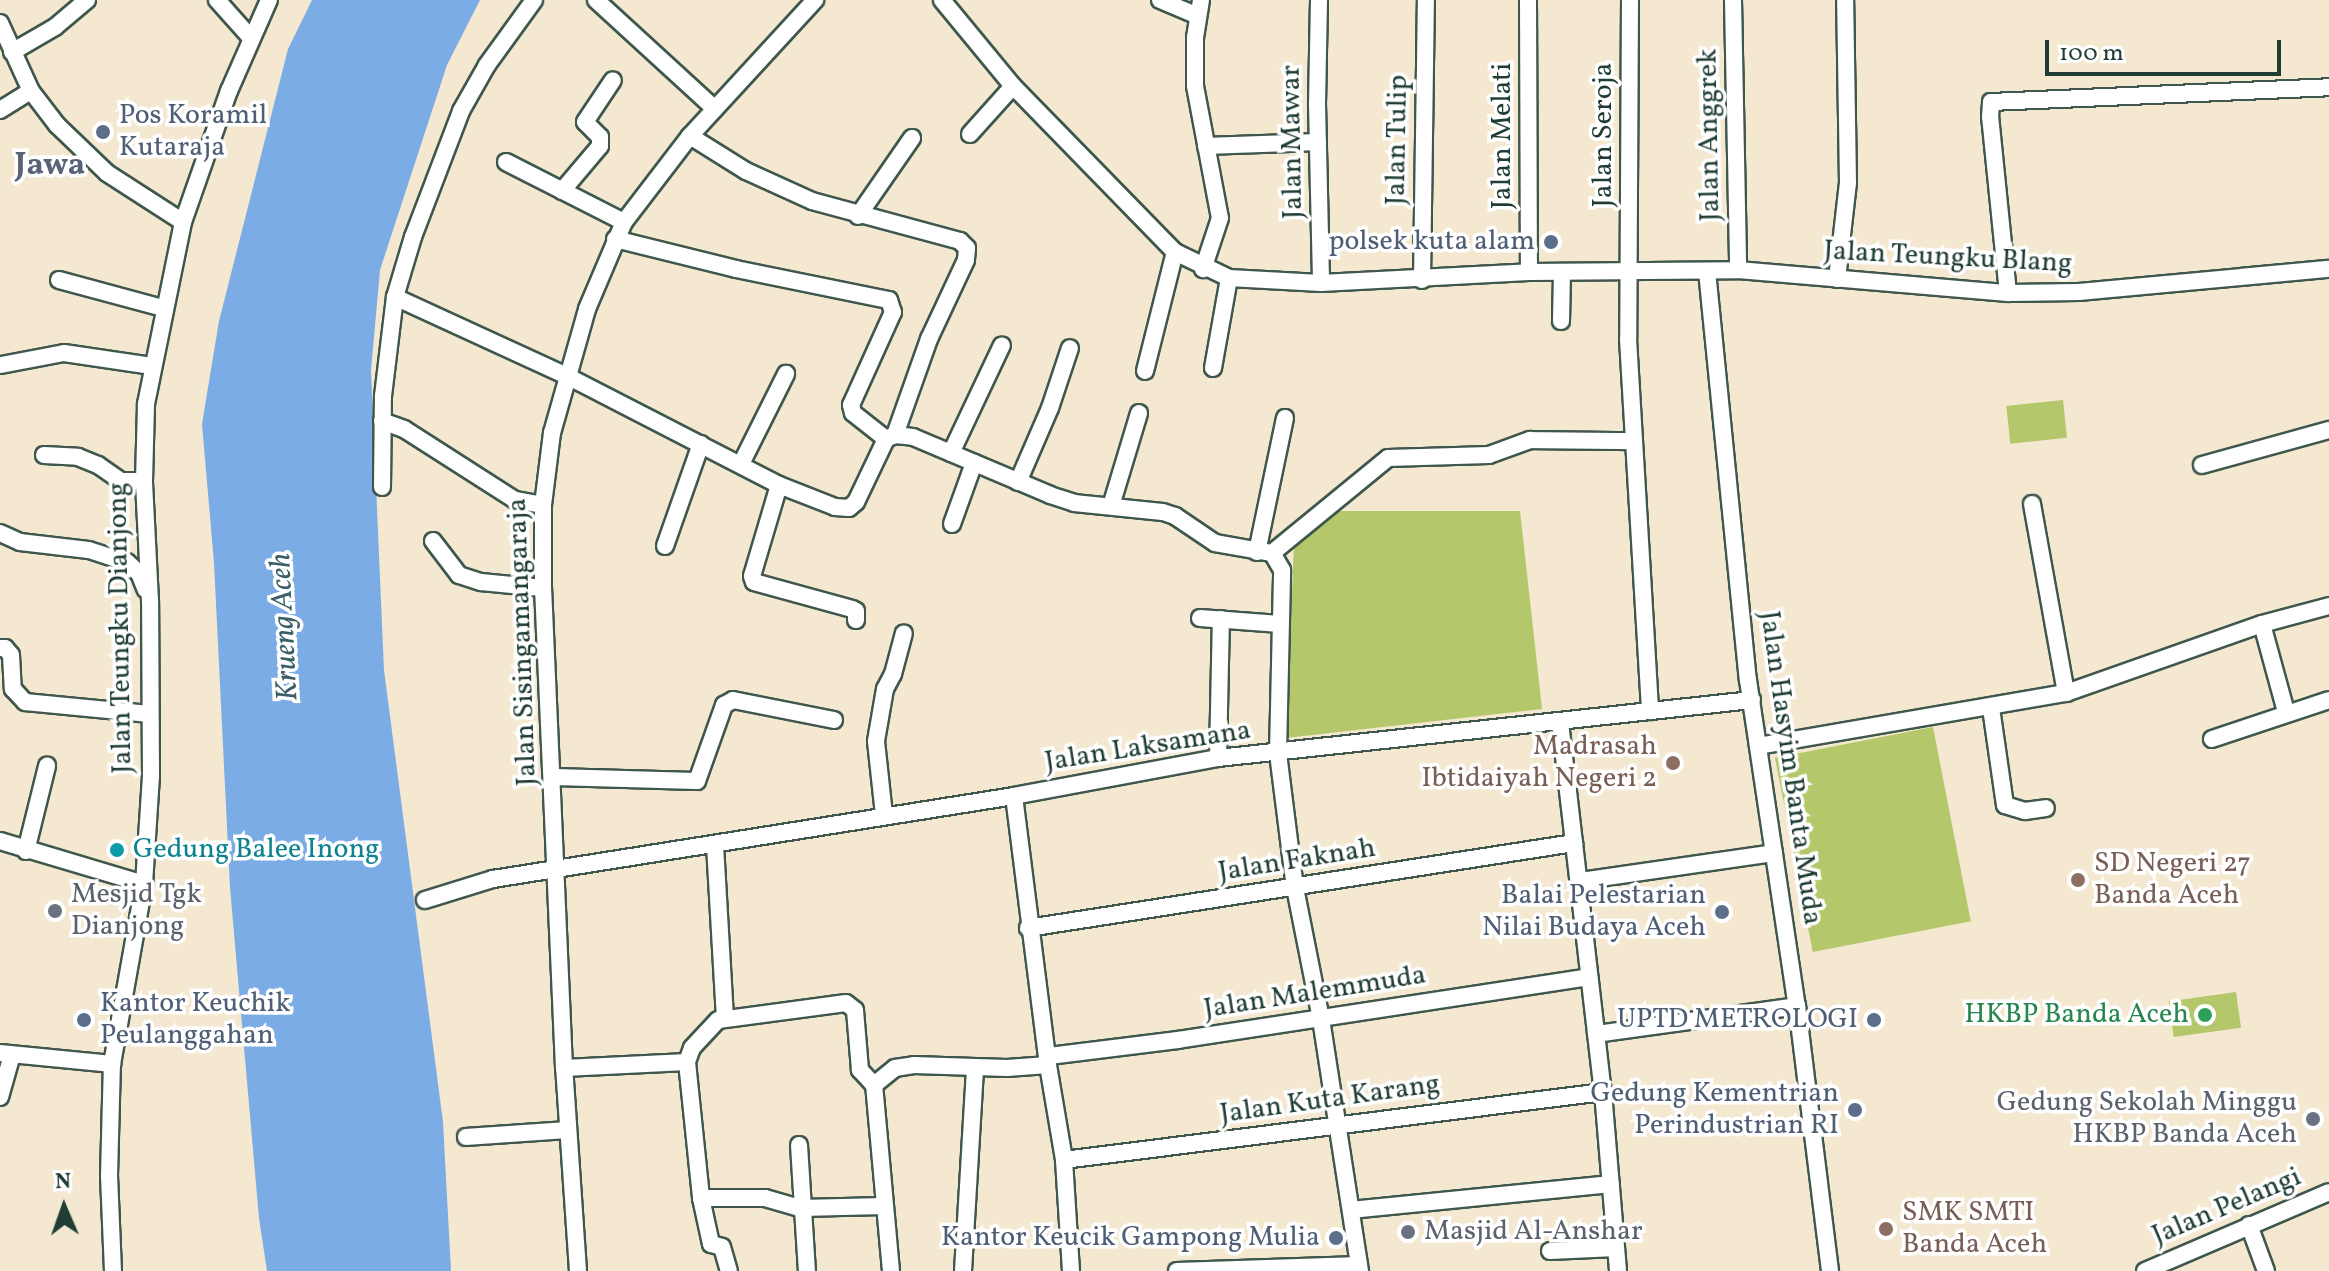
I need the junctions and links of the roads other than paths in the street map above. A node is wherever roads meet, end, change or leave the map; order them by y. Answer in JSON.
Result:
{"nodes":[{"id":1,"x":87,"y":0,"type":"edge"},
{"id":2,"x":217,"y":0,"type":"edge"},
{"id":3,"x":269,"y":0,"type":"edge"},
{"id":4,"x":534,"y":0,"type":"edge"},
{"id":5,"x":596,"y":0,"type":"edge"},
{"id":6,"x":815,"y":0,"type":"edge"},
{"id":7,"x":942,"y":0,"type":"edge"},
{"id":8,"x":1160,"y":0,"type":"edge"},
{"id":9,"x":1319,"y":0,"type":"edge"},
{"id":10,"x":1426,"y":0,"type":"edge"},
{"id":11,"x":1528,"y":0,"type":"edge"},
{"id":12,"x":1630,"y":0,"type":"edge"},
{"id":13,"x":1733,"y":0,"type":"edge"},
{"id":14,"x":1845,"y":0,"type":"edge"},
{"id":15,"x":1200,"y":8,"type":"edge"},
{"id":16,"x":0,"y":23,"type":"edge"},
{"id":17,"x":251,"y":38,"type":"junction"},
{"id":18,"x":12,"y":52,"type":"junction"},
{"id":19,"x":613,"y":80,"type":"dead end"},
{"id":20,"x":1013,"y":86,"type":"junction"},
{"id":21,"x":2329,"y":87,"type":"edge"},
{"id":22,"x":31,"y":91,"type":"junction"},
{"id":23,"x":715,"y":109,"type":"junction"},
{"id":24,"x":0,"y":110,"type":"edge"},
{"id":25,"x":970,"y":134,"type":"dead end"},
{"id":26,"x":690,"y":136,"type":"junction"},
{"id":27,"x":912,"y":138,"type":"dead end"},
{"id":28,"x":1318,"y":142,"type":"junction"},
{"id":29,"x":1206,"y":146,"type":"junction"},
{"id":30,"x":506,"y":162,"type":"dead end"},
{"id":31,"x":562,"y":191,"type":"junction"},
{"id":32,"x":858,"y":216,"type":"junction"},
{"id":33,"x":183,"y":222,"type":"junction"},
{"id":34,"x":624,"y":222,"type":"junction"},
{"id":35,"x":615,"y":239,"type":"junction"},
{"id":36,"x":1175,"y":252,"type":"junction"},
{"id":37,"x":1203,"y":269,"type":"junction"},
{"id":38,"x":1629,"y":269,"type":"junction"},
{"id":39,"x":2329,"y":269,"type":"edge"},
{"id":40,"x":1738,"y":270,"type":"junction"},
{"id":41,"x":1707,"y":271,"type":"junction"},
{"id":42,"x":1529,"y":272,"type":"junction"},
{"id":43,"x":1562,"y":272,"type":"junction"},
{"id":44,"x":1229,"y":278,"type":"junction"},
{"id":45,"x":1837,"y":279,"type":"junction"},
{"id":46,"x":59,"y":280,"type":"dead end"},
{"id":47,"x":1422,"y":280,"type":"junction"},
{"id":48,"x":1321,"y":283,"type":"junction"},
{"id":49,"x":2008,"y":293,"type":"junction"},
{"id":50,"x":395,"y":297,"type":"junction"},
{"id":51,"x":163,"y":308,"type":"junction"},
{"id":52,"x":1561,"y":321,"type":"dead end"},
{"id":53,"x":1002,"y":345,"type":"dead end"},
{"id":54,"x":1070,"y":348,"type":"dead end"},
{"id":55,"x":1,"y":365,"type":"edge"},
{"id":56,"x":152,"y":366,"type":"junction"},
{"id":57,"x":1213,"y":368,"type":"dead end"},
{"id":58,"x":1145,"y":371,"type":"dead end"},
{"id":59,"x":786,"y":374,"type":"dead end"},
{"id":60,"x":567,"y":376,"type":"junction"},
{"id":61,"x":1139,"y":413,"type":"dead end"},
{"id":62,"x":1285,"y":418,"type":"dead end"},
{"id":63,"x":382,"y":421,"type":"junction"},
{"id":64,"x":2329,"y":430,"type":"edge"},
{"id":65,"x":891,"y":437,"type":"junction"},
{"id":66,"x":1632,"y":441,"type":"junction"},
{"id":67,"x":701,"y":444,"type":"junction"},
{"id":68,"x":951,"y":453,"type":"junction"},
{"id":69,"x":44,"y":455,"type":"dead end"},
{"id":70,"x":974,"y":463,"type":"junction"},
{"id":71,"x":741,"y":464,"type":"junction"},
{"id":72,"x":2202,"y":465,"type":"dead end"},
{"id":73,"x":144,"y":481,"type":"junction"},
{"id":74,"x":1018,"y":482,"type":"junction"},
{"id":75,"x":779,"y":485,"type":"junction"},
{"id":76,"x":382,"y":487,"type":"dead end"},
{"id":77,"x":2032,"y":504,"type":"dead end"},
{"id":78,"x":543,"y":505,"type":"junction"},
{"id":79,"x":1111,"y":506,"type":"junction"},
{"id":80,"x":952,"y":524,"type":"dead end"},
{"id":81,"x":0,"y":533,"type":"edge"},
{"id":82,"x":433,"y":541,"type":"dead end"},
{"id":83,"x":665,"y":546,"type":"dead end"},
{"id":84,"x":1265,"y":552,"type":"junction"},
{"id":85,"x":543,"y":588,"type":"junction"},
{"id":86,"x":150,"y":601,"type":"junction"},
{"id":87,"x":2329,"y":606,"type":"edge"},
{"id":88,"x":1200,"y":618,"type":"dead end"},
{"id":89,"x":1221,"y":619,"type":"junction"},
{"id":90,"x":856,"y":620,"type":"dead end"},
{"id":91,"x":1280,"y":624,"type":"junction"},
{"id":92,"x":2262,"y":624,"type":"junction"},
{"id":93,"x":904,"y":633,"type":"dead end"},
{"id":94,"x":0,"y":648,"type":"edge"},
{"id":95,"x":2066,"y":693,"type":"junction"},
{"id":96,"x":1752,"y":700,"type":"junction"},
{"id":97,"x":2329,"y":700,"type":"edge"},
{"id":98,"x":1991,"y":708,"type":"junction"},
{"id":99,"x":1650,"y":711,"type":"junction"},
{"id":100,"x":2286,"y":712,"type":"junction"},
{"id":101,"x":149,"y":714,"type":"junction"},
{"id":102,"x":834,"y":720,"type":"dead end"},
{"id":103,"x":1560,"y":722,"type":"junction"},
{"id":104,"x":2212,"y":739,"type":"dead end"},
{"id":105,"x":1758,"y":746,"type":"junction"},
{"id":106,"x":1278,"y":753,"type":"junction"},
{"id":107,"x":1218,"y":758,"type":"junction"},
{"id":108,"x":47,"y":766,"type":"dead end"},
{"id":109,"x":553,"y":777,"type":"junction"},
{"id":110,"x":1014,"y":796,"type":"junction"},
{"id":111,"x":2046,"y":808,"type":"dead end"},
{"id":112,"x":884,"y":815,"type":"junction"},
{"id":113,"x":0,"y":841,"type":"edge"},
{"id":114,"x":1574,"y":843,"type":"junction"},
{"id":115,"x":715,"y":845,"type":"junction"},
{"id":116,"x":26,"y":851,"type":"junction"},
{"id":117,"x":1774,"y":853,"type":"junction"},
{"id":118,"x":556,"y":870,"type":"junction"},
{"id":119,"x":1580,"y":881,"type":"junction"},
{"id":120,"x":144,"y":884,"type":"junction"},
{"id":121,"x":1295,"y":888,"type":"junction"},
{"id":122,"x":425,"y":900,"type":"dead end"},
{"id":123,"x":1028,"y":928,"type":"junction"},
{"id":124,"x":1589,"y":977,"type":"junction"},
{"id":125,"x":1797,"y":1006,"type":"junction"},
{"id":126,"x":725,"y":1018,"type":"junction"},
{"id":127,"x":1321,"y":1019,"type":"junction"},
{"id":128,"x":1596,"y":1034,"type":"junction"},
{"id":129,"x":6,"y":1054,"type":"edge"},
{"id":130,"x":1048,"y":1061,"type":"junction"},
{"id":131,"x":687,"y":1062,"type":"junction"},
{"id":132,"x":112,"y":1064,"type":"junction"},
{"id":133,"x":975,"y":1067,"type":"junction"},
{"id":134,"x":564,"y":1068,"type":"junction"},
{"id":135,"x":874,"y":1085,"type":"junction"},
{"id":136,"x":1603,"y":1092,"type":"junction"},
{"id":137,"x":0,"y":1097,"type":"edge"},
{"id":138,"x":1338,"y":1124,"type":"junction"},
{"id":139,"x":567,"y":1130,"type":"junction"},
{"id":140,"x":466,"y":1137,"type":"dead end"},
{"id":141,"x":799,"y":1145,"type":"dead end"},
{"id":142,"x":1064,"y":1160,"type":"junction"},
{"id":143,"x":1611,"y":1184,"type":"junction"},
{"id":144,"x":2329,"y":1192,"type":"edge"},
{"id":145,"x":701,"y":1198,"type":"junction"},
{"id":146,"x":884,"y":1206,"type":"junction"},
{"id":147,"x":801,"y":1208,"type":"junction"},
{"id":148,"x":1351,"y":1210,"type":"junction"},
{"id":149,"x":2249,"y":1225,"type":"junction"},
{"id":150,"x":1616,"y":1248,"type":"junction"},
{"id":151,"x":1550,"y":1251,"type":"dead end"},
{"id":152,"x":1360,"y":1268,"type":"edge"},
{"id":153,"x":113,"y":1271,"type":"edge"},
{"id":154,"x":578,"y":1271,"type":"edge"},
{"id":155,"x":729,"y":1271,"type":"edge"},
{"id":156,"x":807,"y":1271,"type":"edge"},
{"id":157,"x":891,"y":1271,"type":"edge"},
{"id":158,"x":963,"y":1271,"type":"edge"},
{"id":159,"x":1071,"y":1271,"type":"edge"},
{"id":160,"x":1177,"y":1271,"type":"edge"},
{"id":161,"x":1618,"y":1271,"type":"edge"},
{"id":162,"x":1830,"y":1271,"type":"edge"},
{"id":163,"x":2145,"y":1271,"type":"edge"},
{"id":164,"x":2266,"y":1271,"type":"edge"}],
"edges":[{"from":1,"to":18,"type":"street"},
{"from":2,"to":17,"type":"street"},
{"from":3,"to":17,"type":"street","name":"Jalan Teungku Dianjong"},
{"from":4,"to":50,"type":"street"},
{"from":5,"to":23,"type":"street"},
{"from":6,"to":23,"type":"street","name":"Jalan Sisingamangaraja"},
{"from":7,"to":20,"type":"street","name":"Jalan Teungku Blang"},
{"from":8,"to":15,"type":"street"},
{"from":9,"to":28,"type":"street","name":"Jalan Mawar"},
{"from":10,"to":47,"type":"street","name":"Jalan Tulip"},
{"from":11,"to":42,"type":"street","name":"Jalan Melati"},
{"from":12,"to":38,"type":"street","name":"Jalan Seroja"},
{"from":13,"to":40,"type":"street","name":"Jalan Anggrek"},
{"from":14,"to":45,"type":"street"},
{"from":15,"to":29,"type":"street"},
{"from":16,"to":18,"type":"street"},
{"from":17,"to":33,"type":"street","name":"Jalan Teungku Dianjong"},
{"from":18,"to":22,"type":"street"},
{"from":19,"to":31,"type":"street"},
{"from":20,"to":25,"type":"street"},
{"from":20,"to":36,"type":"street","name":"Jalan Teungku Blang"},
{"from":21,"to":49,"type":"street"},
{"from":22,"to":24,"type":"street"},
{"from":22,"to":33,"type":"street"},
{"from":23,"to":26,"type":"street","name":"Jalan Sisingamangaraja"},
{"from":26,"to":32,"type":"street"},
{"from":26,"to":34,"type":"street","name":"Jalan Sisingamangaraja"},
{"from":27,"to":32,"type":"street"},
{"from":28,"to":29,"type":"street"},
{"from":28,"to":48,"type":"street","name":"Jalan Mawar"},
{"from":29,"to":37,"type":"street"},
{"from":30,"to":31,"type":"street"},
{"from":31,"to":34,"type":"street"},
{"from":32,"to":65,"type":"street"},
{"from":33,"to":51,"type":"street","name":"Jalan Teungku Dianjong"},
{"from":34,"to":35,"type":"street","name":"Jalan Sisingamangaraja"},
{"from":35,"to":60,"type":"street","name":"Jalan Sisingamangaraja"},
{"from":35,"to":65,"type":"street"},
{"from":36,"to":37,"type":"street","name":"Jalan Teungku Blang"},
{"from":36,"to":58,"type":"street"},
{"from":37,"to":44,"type":"street","name":"Jalan Teungku Blang"},
{"from":38,"to":41,"type":"street","name":"Jalan Teungku Blang"},
{"from":38,"to":43,"type":"street","name":"Jalan Teungku Blang"},
{"from":38,"to":66,"type":"street","name":"Jalan Seroja"},
{"from":39,"to":49,"type":"street","name":"Jalan Teungku Blang"},
{"from":40,"to":41,"type":"street","name":"Jalan Teungku Blang"},
{"from":40,"to":45,"type":"street","name":"Jalan Teungku Blang"},
{"from":41,"to":96,"type":"street","name":"Jalan Hasyim Banta Muda"},
{"from":42,"to":43,"type":"street","name":"Jalan Teungku Blang"},
{"from":42,"to":47,"type":"street","name":"Jalan Teungku Blang"},
{"from":43,"to":52,"type":"street"},
{"from":44,"to":48,"type":"street","name":"Jalan Teungku Blang"},
{"from":44,"to":57,"type":"street"},
{"from":45,"to":49,"type":"street","name":"Jalan Teungku Blang"},
{"from":46,"to":51,"type":"street"},
{"from":47,"to":48,"type":"street","name":"Jalan Teungku Blang"},
{"from":50,"to":60,"type":"street"},
{"from":50,"to":63,"type":"street"},
{"from":51,"to":56,"type":"street","name":"Jalan Teungku Dianjong"},
{"from":53,"to":68,"type":"street"},
{"from":54,"to":74,"type":"street"},
{"from":55,"to":56,"type":"street"},
{"from":56,"to":73,"type":"street","name":"Jalan Teungku Dianjong"},
{"from":59,"to":71,"type":"street"},
{"from":60,"to":67,"type":"street"},
{"from":60,"to":78,"type":"street","name":"Jalan Sisingamangaraja"},
{"from":61,"to":79,"type":"street"},
{"from":62,"to":84,"type":"street"},
{"from":63,"to":76,"type":"street"},
{"from":63,"to":78,"type":"street"},
{"from":64,"to":72,"type":"street"},
{"from":65,"to":68,"type":"street"},
{"from":65,"to":75,"type":"street"},
{"from":66,"to":84,"type":"street"},
{"from":66,"to":99,"type":"street","name":"Jalan Seroja"},
{"from":67,"to":71,"type":"street"},
{"from":67,"to":83,"type":"street"},
{"from":68,"to":70,"type":"street"},
{"from":69,"to":73,"type":"street"},
{"from":70,"to":74,"type":"street"},
{"from":70,"to":80,"type":"street"},
{"from":71,"to":75,"type":"street"},
{"from":73,"to":86,"type":"street","name":"Jalan Teungku Dianjong"},
{"from":74,"to":79,"type":"street"},
{"from":75,"to":90,"type":"street"},
{"from":77,"to":95,"type":"street"},
{"from":78,"to":85,"type":"street","name":"Jalan Sisingamangaraja"},
{"from":79,"to":84,"type":"street"},
{"from":81,"to":86,"type":"street"},
{"from":82,"to":85,"type":"street"},
{"from":84,"to":91,"type":"street"},
{"from":85,"to":109,"type":"street","name":"Jalan Sisingamangaraja"},
{"from":86,"to":101,"type":"street","name":"Jalan Teungku Dianjong"},
{"from":87,"to":92,"type":"street"},
{"from":88,"to":89,"type":"street"},
{"from":89,"to":91,"type":"street"},
{"from":89,"to":107,"type":"street"},
{"from":91,"to":106,"type":"street"},
{"from":92,"to":95,"type":"street"},
{"from":92,"to":100,"type":"street"},
{"from":93,"to":112,"type":"street"},
{"from":94,"to":101,"type":"street"},
{"from":95,"to":98,"type":"street"},
{"from":96,"to":99,"type":"street","name":"Jalan Laksamana"},
{"from":96,"to":105,"type":"street","name":"Jalan Hasyim Banta Muda"},
{"from":97,"to":100,"type":"street"},
{"from":98,"to":105,"type":"street"},
{"from":98,"to":111,"type":"street"},
{"from":99,"to":103,"type":"street","name":"Jalan Laksamana"},
{"from":100,"to":104,"type":"street"},
{"from":101,"to":120,"type":"street","name":"Jalan Teungku Dianjong"},
{"from":102,"to":109,"type":"street"},
{"from":103,"to":106,"type":"street","name":"Jalan Laksamana"},
{"from":103,"to":114,"type":"street"},
{"from":105,"to":117,"type":"street","name":"Jalan Hasyim Banta Muda"},
{"from":106,"to":107,"type":"street","name":"Jalan Laksamana"},
{"from":106,"to":121,"type":"street"},
{"from":107,"to":110,"type":"street","name":"Jalan Laksamana"},
{"from":108,"to":116,"type":"street"},
{"from":109,"to":118,"type":"street","name":"Jalan Sisingamangaraja"},
{"from":110,"to":112,"type":"street","name":"Jalan Laksamana"},
{"from":110,"to":123,"type":"street"},
{"from":112,"to":115,"type":"street","name":"Jalan Laksamana"},
{"from":113,"to":116,"type":"street"},
{"from":114,"to":119,"type":"street"},
{"from":114,"to":121,"type":"street","name":"Jalan Faknah"},
{"from":115,"to":118,"type":"street","name":"Jalan Laksamana"},
{"from":115,"to":126,"type":"street"},
{"from":116,"to":120,"type":"street"},
{"from":117,"to":119,"type":"street"},
{"from":117,"to":125,"type":"street","name":"Jalan Hasyim Banta Muda"},
{"from":118,"to":122,"type":"street","name":"Jalan Laksamana"},
{"from":118,"to":134,"type":"street","name":"Jalan Sisingamangaraja"},
{"from":119,"to":124,"type":"street"},
{"from":120,"to":132,"type":"street","name":"Jalan Teungku Dianjong"},
{"from":121,"to":123,"type":"street","name":"Jalan Faknah"},
{"from":121,"to":127,"type":"street"},
{"from":123,"to":130,"type":"street"},
{"from":124,"to":127,"type":"street","name":"Jalan Malemmuda"},
{"from":124,"to":128,"type":"street"},
{"from":125,"to":128,"type":"street"},
{"from":125,"to":162,"type":"street","name":"Jalan Hasyim Banta Muda"},
{"from":126,"to":131,"type":"street"},
{"from":126,"to":135,"type":"street"},
{"from":127,"to":130,"type":"street","name":"Jalan Malemmuda"},
{"from":127,"to":138,"type":"street"},
{"from":128,"to":136,"type":"street"},
{"from":129,"to":132,"type":"street"},
{"from":129,"to":137,"type":"street"},
{"from":130,"to":133,"type":"street","name":"Jalan Malemmuda"},
{"from":130,"to":142,"type":"street"},
{"from":131,"to":134,"type":"street"},
{"from":131,"to":145,"type":"street"},
{"from":132,"to":153,"type":"street","name":"Jalan Teungku Dianjong"},
{"from":133,"to":135,"type":"street","name":"Jalan Malemmuda"},
{"from":133,"to":158,"type":"street"},
{"from":134,"to":139,"type":"street","name":"Jalan Sisingamangaraja"},
{"from":135,"to":146,"type":"street"},
{"from":136,"to":138,"type":"street","name":"Jalan Kuta Karang"},
{"from":136,"to":143,"type":"street"},
{"from":138,"to":142,"type":"street","name":"Jalan Kuta Karang"},
{"from":138,"to":148,"type":"street"},
{"from":139,"to":140,"type":"street"},
{"from":139,"to":154,"type":"street","name":"Jalan Sisingamangaraja"},
{"from":141,"to":147,"type":"street"},
{"from":142,"to":159,"type":"street"},
{"from":143,"to":148,"type":"street"},
{"from":143,"to":150,"type":"street"},
{"from":144,"to":149,"type":"street","name":"Jalan Pelangi"},
{"from":145,"to":147,"type":"street"},
{"from":145,"to":155,"type":"street"},
{"from":146,"to":147,"type":"street"},
{"from":146,"to":157,"type":"street"},
{"from":147,"to":156,"type":"street"},
{"from":148,"to":152,"type":"street"},
{"from":149,"to":163,"type":"street","name":"Jalan Pelangi"},
{"from":149,"to":164,"type":"street"},
{"from":150,"to":151,"type":"street"},
{"from":150,"to":161,"type":"street"},
{"from":152,"to":160,"type":"street"}]}
